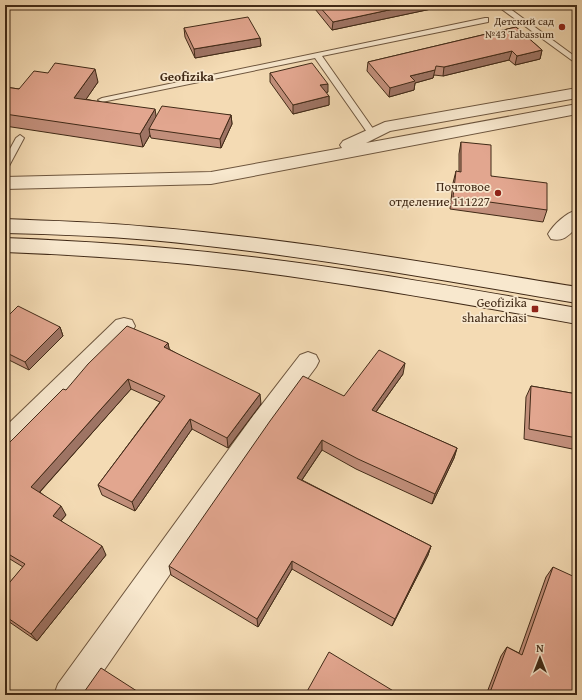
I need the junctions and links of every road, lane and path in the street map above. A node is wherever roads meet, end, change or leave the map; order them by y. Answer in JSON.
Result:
{"nodes":[{"id":1,"x":500,"y":5,"type":"edge"},
{"id":2,"x":485,"y":20,"type":"dead end"},
{"id":3,"x":317,"y":55,"type":"junction"},
{"id":4,"x":577,"y":62,"type":"edge"},
{"id":5,"x":577,"y":93,"type":"edge"},
{"id":6,"x":102,"y":100,"type":"edge"},
{"id":7,"x":577,"y":110,"type":"edge"},
{"id":8,"x":372,"y":134,"type":"junction"},
{"id":9,"x":20,"y":138,"type":"dead end"},
{"id":10,"x":325,"y":157,"type":"junction"},
{"id":11,"x":5,"y":166,"type":"edge"},
{"id":12,"x":5,"y":183,"type":"edge"},
{"id":13,"x":577,"y":216,"type":"edge"},
{"id":14,"x":5,"y":226,"type":"edge"},
{"id":15,"x":558,"y":234,"type":"dead end"},
{"id":16,"x":5,"y":245,"type":"edge"},
{"id":17,"x":577,"y":295,"type":"edge"},
{"id":18,"x":577,"y":316,"type":"edge"},
{"id":19,"x":124,"y":326,"type":"dead end"},
{"id":20,"x":308,"y":361,"type":"dead end"},
{"id":21,"x":5,"y":443,"type":"edge"},
{"id":22,"x":69,"y":695,"type":"edge"}],
"edges":[{"from":1,"to":4,"type":"lane"},
{"from":2,"to":3,"type":"lane"},
{"from":3,"to":6,"type":"lane"},
{"from":3,"to":8,"type":"lane"},
{"from":5,"to":8,"type":"street"},
{"from":7,"to":10,"type":"street"},
{"from":8,"to":10,"type":"street"},
{"from":9,"to":11,"type":"lane"},
{"from":10,"to":12,"type":"street"},
{"from":13,"to":15,"type":"street"},
{"from":14,"to":17,"type":"street"},
{"from":16,"to":18,"type":"street"},
{"from":19,"to":21,"type":"street"},
{"from":20,"to":22,"type":"street"}]}
